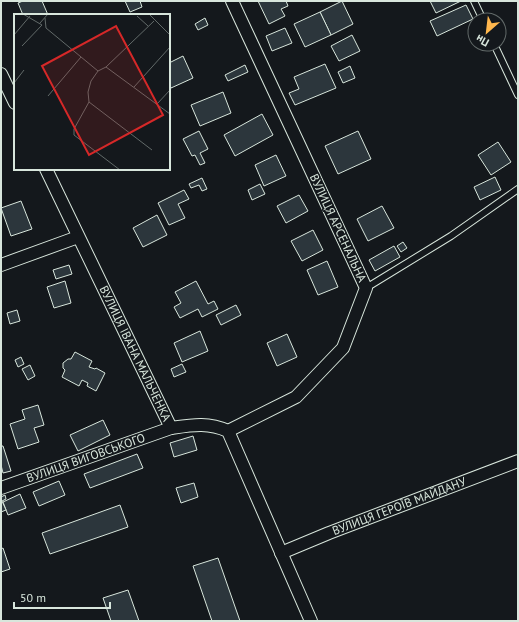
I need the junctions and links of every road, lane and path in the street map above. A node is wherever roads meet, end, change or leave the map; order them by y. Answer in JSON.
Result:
{"nodes":[{"id":1,"x":232,"y":1,"type":"edge"},
{"id":2,"x":474,"y":1,"type":"edge"},
{"id":3,"x":479,"y":12,"type":"edge"},
{"id":4,"x":498,"y":52,"type":"edge"},
{"id":5,"x":2,"y":76,"type":"edge"},
{"id":6,"x":518,"y":95,"type":"edge"},
{"id":7,"x":14,"y":101,"type":"edge"},
{"id":8,"x":46,"y":170,"type":"edge"},
{"id":9,"x":518,"y":189,"type":"edge"},
{"id":10,"x":78,"y":237,"type":"junction"},
{"id":11,"x":1,"y":265,"type":"edge"},
{"id":12,"x":366,"y":288,"type":"junction"},
{"id":13,"x":171,"y":428,"type":"junction"},
{"id":14,"x":228,"y":431,"type":"junction"},
{"id":15,"x":518,"y":461,"type":"edge"},
{"id":16,"x":1,"y":488,"type":"edge"},
{"id":17,"x":281,"y":553,"type":"junction"},
{"id":18,"x":311,"y":621,"type":"edge"}],
"edges":[{"from":1,"to":12,"type":"street","name":"ВУЛИЦЯ АРСЕНАЛЬНА"},
{"from":2,"to":3,"type":"lane"},
{"from":4,"to":6,"type":"lane"},
{"from":5,"to":7,"type":"street"},
{"from":8,"to":10,"type":"street","name":"ВУЛИЦЯ ІВАНА МАЛЬЧЕНКА"},
{"from":9,"to":12,"type":"lane"},
{"from":10,"to":11,"type":"street"},
{"from":10,"to":13,"type":"street","name":"ВУЛИЦЯ ІВАНА МАЛЬЧЕНКА"},
{"from":12,"to":14,"type":"street","name":"ВУЛИЦЯ АРСЕНАЛЬНА"},
{"from":13,"to":14,"type":"street","name":"ВУЛИЦЯ ІВАНА МАЛЬЧЕНКА"},
{"from":13,"to":16,"type":"street","name":"ВУЛИЦЯ ВИГОВСЬКОГО"},
{"from":14,"to":17,"type":"street"},
{"from":15,"to":17,"type":"street","name":"ВУЛИЦЯ ГЕРОЇВ МАЙДАНУ"},
{"from":17,"to":18,"type":"street"}]}
